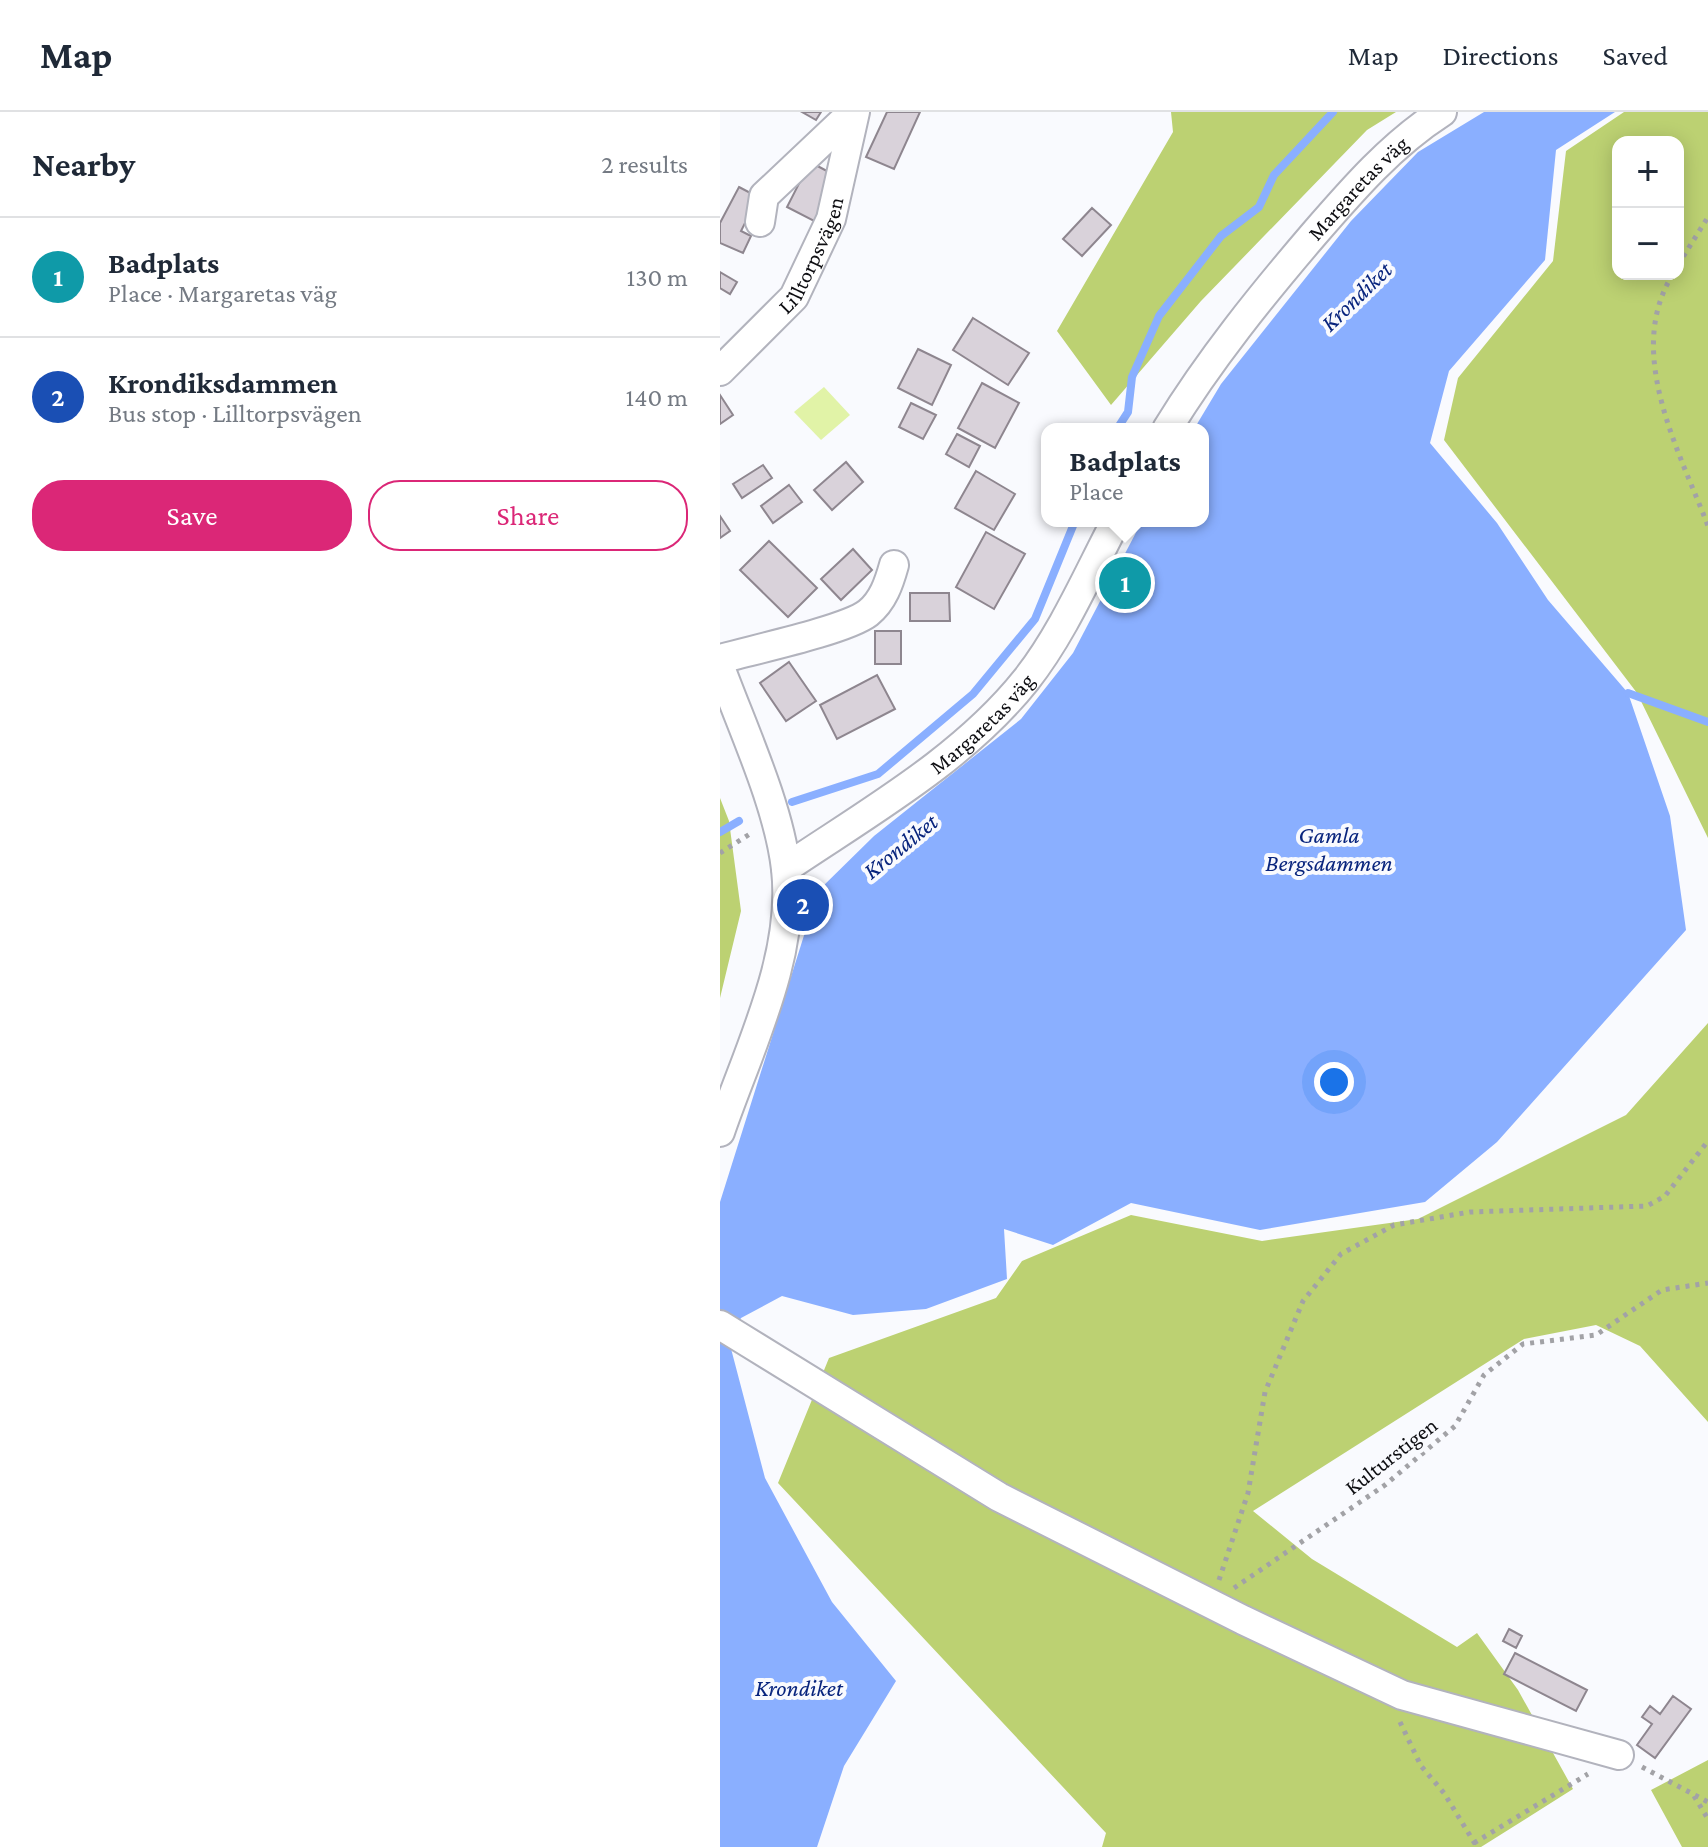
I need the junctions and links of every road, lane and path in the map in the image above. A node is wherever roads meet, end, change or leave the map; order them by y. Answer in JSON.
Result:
{"nodes":[{"id":1,"x":854,"y":112,"type":"edge"},
{"id":2,"x":1442,"y":112,"type":"edge"},
{"id":3,"x":1708,"y":217,"type":"edge"},
{"id":4,"x":760,"y":222,"type":"dead end"},
{"id":5,"x":1684,"y":255,"type":"edge"},
{"id":6,"x":1669,"y":280,"type":"edge"},
{"id":7,"x":720,"y":371,"type":"edge"},
{"id":8,"x":1171,"y":423,"type":"edge"},
{"id":9,"x":1708,"y":526,"type":"edge"},
{"id":10,"x":1113,"y":527,"type":"edge"},
{"id":11,"x":894,"y":565,"type":"dead end"},
{"id":12,"x":720,"y":659,"type":"edge"},
{"id":13,"x":720,"y":667,"type":"edge"},
{"id":14,"x":773,"y":819,"type":"junction"},
{"id":15,"x":720,"y":853,"type":"edge"},
{"id":16,"x":786,"y":868,"type":"junction"},
{"id":17,"x":720,"y":1132,"type":"edge"},
{"id":18,"x":1708,"y":1141,"type":"edge"},
{"id":19,"x":1708,"y":1283,"type":"edge"},
{"id":20,"x":720,"y":1325,"type":"edge"},
{"id":21,"x":1211,"y":1604,"type":"junction"},
{"id":22,"x":1383,"y":1686,"type":"junction"},
{"id":23,"x":1619,"y":1755,"type":"junction"},
{"id":24,"x":1693,"y":1794,"type":"junction"},
{"id":25,"x":1708,"y":1802,"type":"edge"},
{"id":26,"x":1708,"y":1819,"type":"edge"},
{"id":27,"x":1476,"y":1845,"type":"edge"}],
"edges":[{"from":1,"to":4,"type":"street"},
{"from":1,"to":7,"type":"street","name":"Lilltorpsvägen"},
{"from":2,"to":8,"type":"street","name":"Margaretas väg"},
{"from":3,"to":5,"type":"path"},
{"from":6,"to":9,"type":"path"},
{"from":10,"to":16,"type":"street","name":"Margaretas väg"},
{"from":11,"to":12,"type":"street"},
{"from":13,"to":14,"type":"street"},
{"from":14,"to":15,"type":"path"},
{"from":14,"to":16,"type":"street"},
{"from":16,"to":17,"type":"street"},
{"from":18,"to":21,"type":"path"},
{"from":19,"to":21,"type":"path","name":"Kulturstigen"},
{"from":20,"to":21,"type":"street"},
{"from":21,"to":22,"type":"street"},
{"from":22,"to":23,"type":"street"},
{"from":22,"to":27,"type":"path"},
{"from":23,"to":24,"type":"path"},
{"from":23,"to":27,"type":"path"},
{"from":24,"to":25,"type":"path"},
{"from":24,"to":26,"type":"path"}]}
